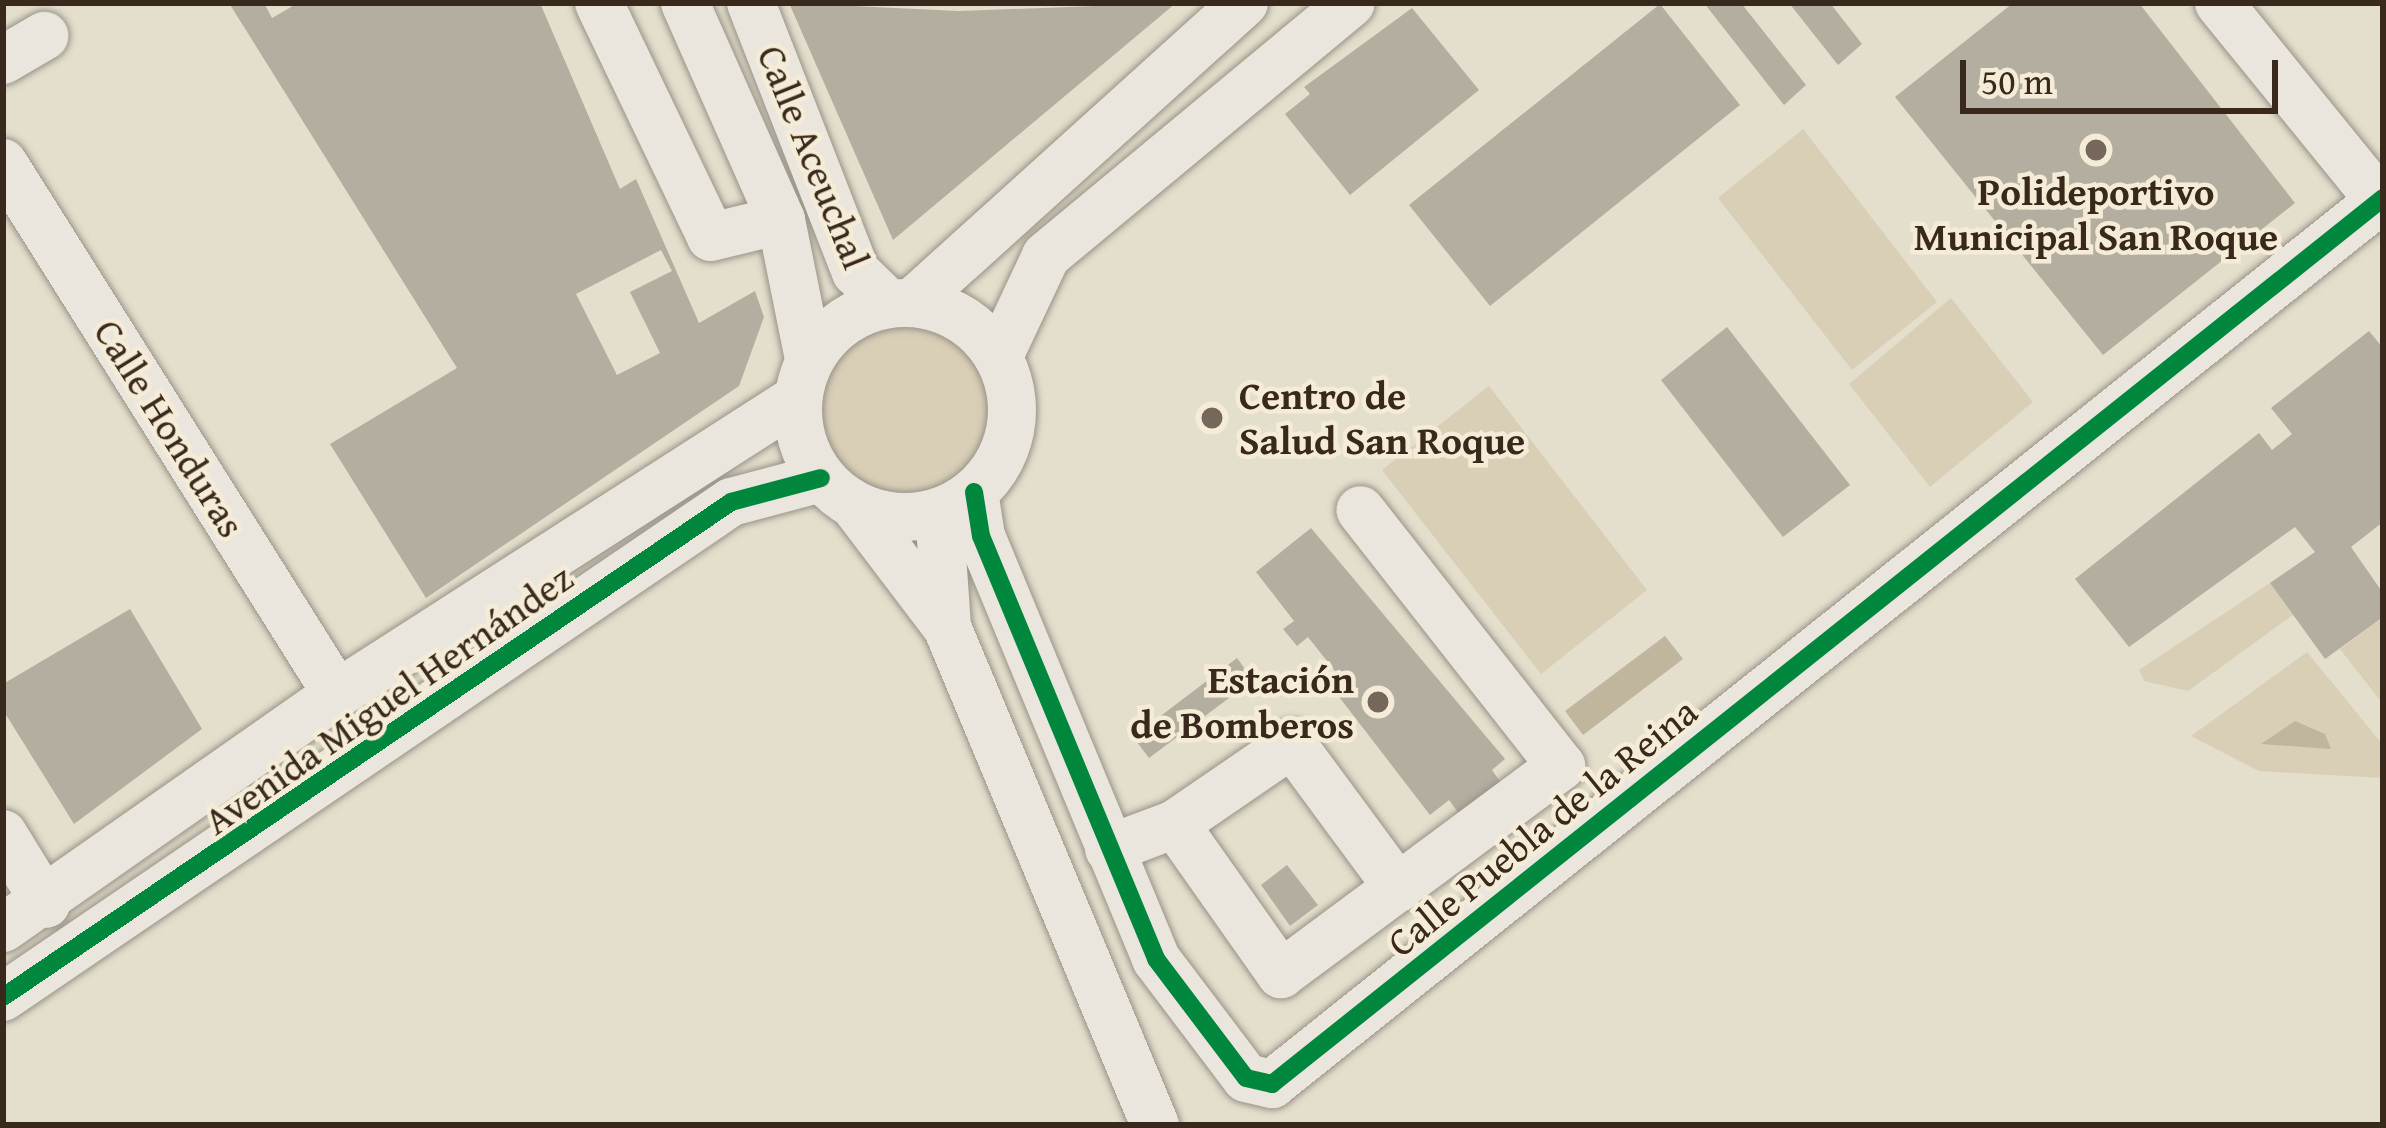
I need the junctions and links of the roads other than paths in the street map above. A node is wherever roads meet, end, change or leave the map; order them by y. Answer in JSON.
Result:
{"nodes":[{"id":1,"x":599,"y":3,"type":"edge"},
{"id":2,"x":685,"y":3,"type":"edge"},
{"id":3,"x":751,"y":3,"type":"edge"},
{"id":4,"x":1244,"y":3,"type":"edge"},
{"id":5,"x":1352,"y":3,"type":"edge"},
{"id":6,"x":2219,"y":3,"type":"edge"},
{"id":7,"x":44,"y":36,"type":"dead end"},
{"id":8,"x":3,"y":60,"type":"edge"},
{"id":9,"x":3,"y":163,"type":"edge"},
{"id":10,"x":2382,"y":202,"type":"edge"},
{"id":11,"x":782,"y":220,"type":"junction"},
{"id":12,"x":887,"y":305,"type":"junction"},
{"id":13,"x":999,"y":356,"type":"junction"},
{"id":14,"x":804,"y":379,"type":"junction"},
{"id":15,"x":838,"y":492,"type":"junction"},
{"id":16,"x":957,"y":502,"type":"junction"},
{"id":17,"x":1360,"y":510,"type":"dead end"},
{"id":18,"x":946,"y":627,"type":"junction"},
{"id":19,"x":337,"y":694,"type":"junction"},
{"id":20,"x":1175,"y":824,"type":"junction"},
{"id":21,"x":3,"y":834,"type":"edge"},
{"id":22,"x":1109,"y":849,"type":"junction"},
{"id":23,"x":1398,"y":888,"type":"junction"},
{"id":24,"x":46,"y":904,"type":"junction"},
{"id":25,"x":3,"y":928,"type":"edge"},
{"id":26,"x":3,"y":997,"type":"edge"},
{"id":27,"x":1155,"y":1125,"type":"edge"}],
"edges":[{"from":1,"to":11,"type":"street"},
{"from":2,"to":11,"type":"street","name":"Calle Aceuchal"},
{"from":3,"to":12,"type":"street","name":"Calle Aceuchal"},
{"from":4,"to":12,"type":"street"},
{"from":5,"to":13,"type":"street"},
{"from":6,"to":10,"type":"street"},
{"from":7,"to":8,"type":"street"},
{"from":9,"to":19,"type":"street","name":"Calle Honduras"},
{"from":10,"to":22,"type":"street","name":"Calle Puebla de la Reina"},
{"from":11,"to":12,"type":"street","name":"Calle Aceuchal"},
{"from":11,"to":14,"type":"street","name":"Calle Aceuchal"},
{"from":12,"to":13,"type":"street"},
{"from":12,"to":14,"type":"street"},
{"from":13,"to":16,"type":"street"},
{"from":14,"to":15,"type":"street"},
{"from":14,"to":19,"type":"street","name":"Avenida Miguel Hernández"},
{"from":15,"to":16,"type":"street"},
{"from":15,"to":18,"type":"street"},
{"from":15,"to":26,"type":"street","name":"Avenida Miguel Hernández"},
{"from":16,"to":18,"type":"street"},
{"from":16,"to":22,"type":"street","name":"Calle Puebla de la Reina"},
{"from":17,"to":23,"type":"street"},
{"from":18,"to":27,"type":"street"},
{"from":19,"to":24,"type":"street","name":"Avenida Miguel Hernández"},
{"from":20,"to":22,"type":"street"},
{"from":20,"to":23,"type":"street"},
{"from":20,"to":23,"type":"street"},
{"from":21,"to":24,"type":"street"},
{"from":24,"to":25,"type":"street","name":"Avenida Miguel Hernández"}]}
